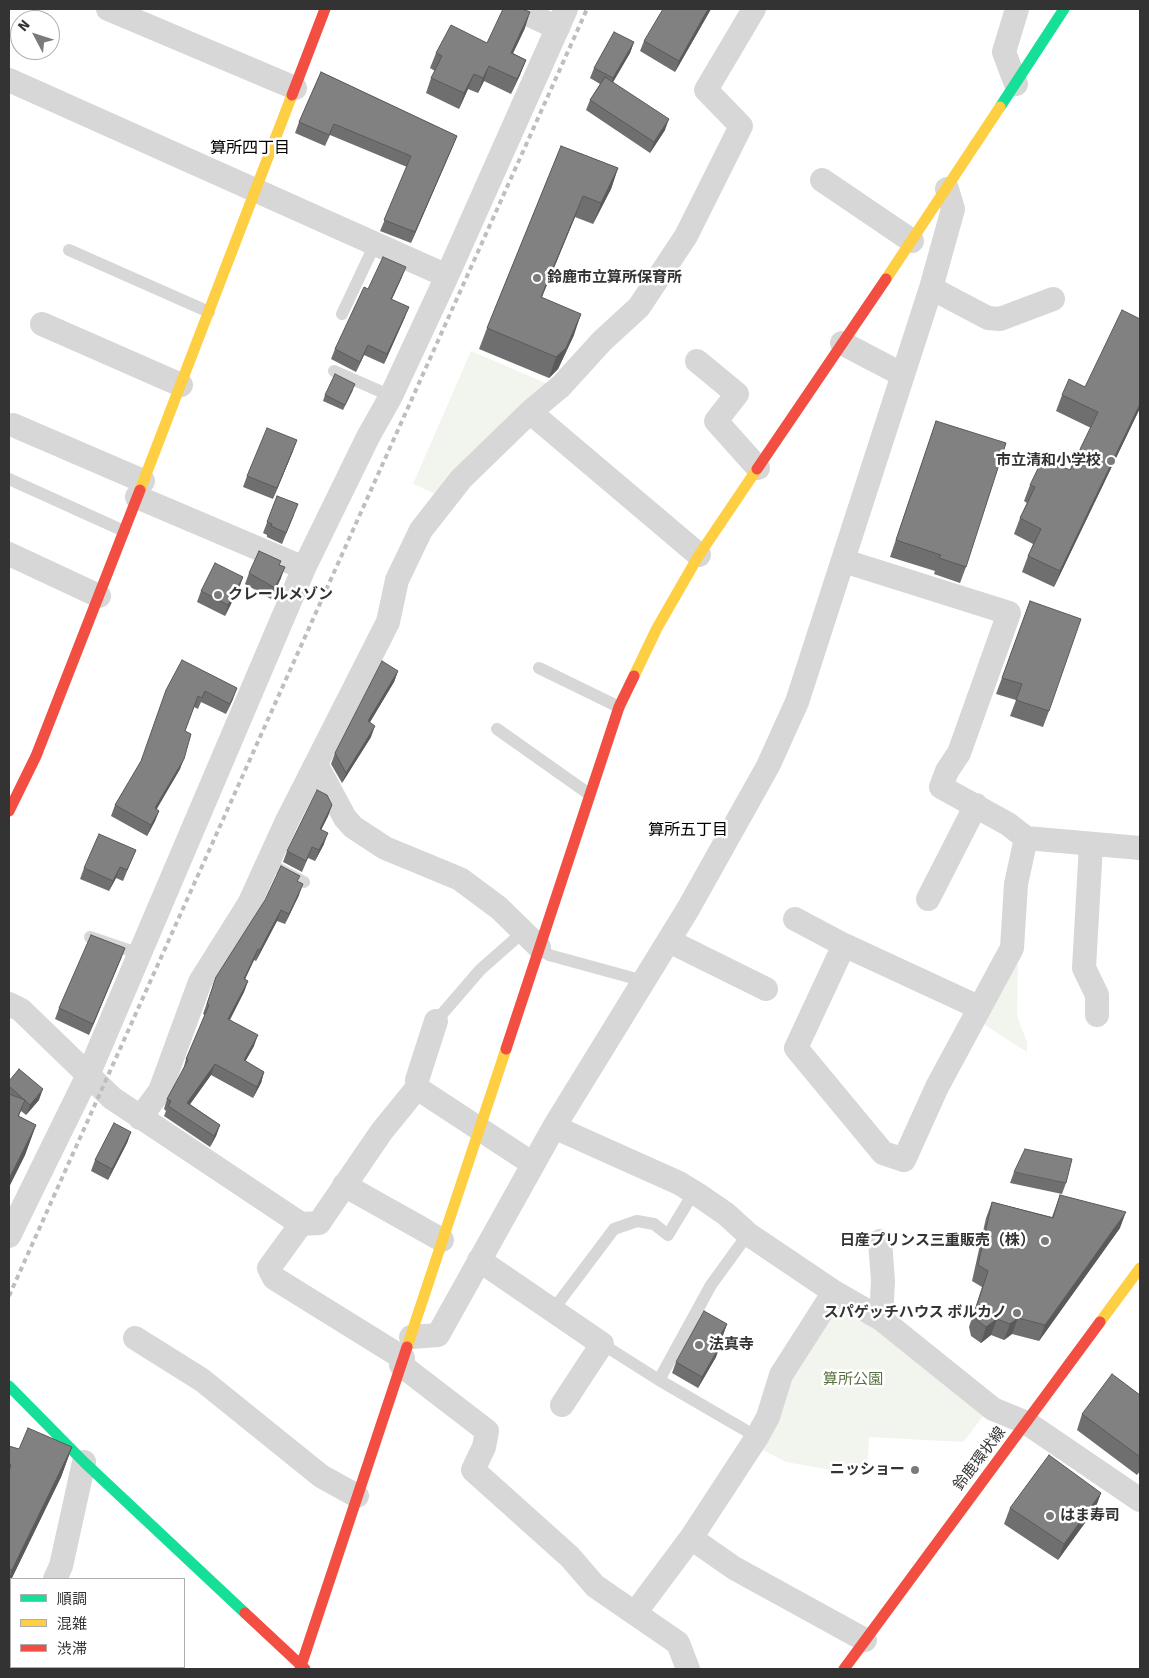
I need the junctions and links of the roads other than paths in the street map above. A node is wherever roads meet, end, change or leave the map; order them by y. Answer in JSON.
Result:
{"nodes":[{"id":1,"x":108,"y":9,"type":"edge"},
{"id":2,"x":325,"y":9,"type":"edge"},
{"id":3,"x":517,"y":9,"type":"edge"},
{"id":4,"x":754,"y":9,"type":"edge"},
{"id":5,"x":1017,"y":9,"type":"edge"},
{"id":6,"x":1064,"y":9,"type":"edge"},
{"id":7,"x":149,"y":17,"type":"edge"},
{"id":8,"x":562,"y":18,"type":"edge"},
{"id":9,"x":9,"y":80,"type":"edge"},
{"id":10,"x":1016,"y":84,"type":"junction"},
{"id":11,"x":295,"y":88,"type":"junction"},
{"id":12,"x":822,"y":180,"type":"dead end"},
{"id":13,"x":947,"y":189,"type":"junction"},
{"id":14,"x":255,"y":192,"type":"junction"},
{"id":15,"x":912,"y":241,"type":"junction"},
{"id":16,"x":375,"y":244,"type":"junction"},
{"id":17,"x":69,"y":250,"type":"dead end"},
{"id":18,"x":447,"y":276,"type":"junction"},
{"id":19,"x":931,"y":288,"type":"junction"},
{"id":20,"x":1053,"y":299,"type":"dead end"},
{"id":21,"x":209,"y":312,"type":"junction"},
{"id":22,"x":342,"y":314,"type":"dead end"},
{"id":23,"x":42,"y":324,"type":"dead end"},
{"id":24,"x":842,"y":342,"type":"junction"},
{"id":25,"x":697,"y":361,"type":"dead end"},
{"id":26,"x":334,"y":371,"type":"dead end"},
{"id":27,"x":903,"y":375,"type":"junction"},
{"id":28,"x":181,"y":385,"type":"junction"},
{"id":29,"x":391,"y":396,"type":"junction"},
{"id":30,"x":530,"y":412,"type":"junction"},
{"id":31,"x":13,"y":426,"type":"dead end"},
{"id":32,"x":758,"y":468,"type":"junction"},
{"id":33,"x":9,"y":479,"type":"edge"},
{"id":34,"x":140,"y":489,"type":"junction"},
{"id":35,"x":124,"y":531,"type":"junction"},
{"id":36,"x":9,"y":554,"type":"edge"},
{"id":37,"x":699,"y":555,"type":"junction"},
{"id":38,"x":844,"y":561,"type":"junction"},
{"id":39,"x":304,"y":568,"type":"junction"},
{"id":40,"x":99,"y":596,"type":"junction"},
{"id":41,"x":539,"y":668,"type":"dead end"},
{"id":42,"x":619,"y":707,"type":"junction"},
{"id":43,"x":496,"y":729,"type":"dead end"},
{"id":44,"x":316,"y":764,"type":"junction"},
{"id":45,"x":590,"y":794,"type":"junction"},
{"id":46,"x":976,"y":805,"type":"junction"},
{"id":47,"x":9,"y":811,"type":"edge"},
{"id":48,"x":1026,"y":838,"type":"junction"},
{"id":49,"x":1091,"y":845,"type":"junction"},
{"id":50,"x":1140,"y":848,"type":"edge"},
{"id":51,"x":268,"y":863,"type":"junction"},
{"id":52,"x":304,"y":882,"type":"edge"},
{"id":53,"x":928,"y":899,"type":"dead end"},
{"id":54,"x":795,"y":919,"type":"dead end"},
{"id":55,"x":90,"y":937,"type":"edge"},
{"id":56,"x":531,"y":940,"type":"junction"},
{"id":57,"x":668,"y":941,"type":"junction"},
{"id":58,"x":844,"y":945,"type":"junction"},
{"id":59,"x":140,"y":954,"type":"junction"},
{"id":60,"x":644,"y":981,"type":"junction"},
{"id":61,"x":766,"y":989,"type":"dead end"},
{"id":62,"x":9,"y":1004,"type":"edge"},
{"id":63,"x":978,"y":1007,"type":"junction"},
{"id":64,"x":1097,"y":1016,"type":"dead end"},
{"id":65,"x":436,"y":1021,"type":"joint"},
{"id":66,"x":88,"y":1075,"type":"junction"},
{"id":67,"x":417,"y":1088,"type":"junction"},
{"id":68,"x":140,"y":1118,"type":"junction"},
{"id":69,"x":554,"y":1127,"type":"junction"},
{"id":70,"x":479,"y":1130,"type":"junction"},
{"id":71,"x":533,"y":1164,"type":"junction"},
{"id":72,"x":344,"y":1186,"type":"junction"},
{"id":73,"x":694,"y":1192,"type":"junction"},
{"id":74,"x":301,"y":1224,"type":"junction"},
{"id":75,"x":748,"y":1234,"type":"junction"},
{"id":76,"x":9,"y":1236,"type":"edge"},
{"id":77,"x":442,"y":1240,"type":"junction"},
{"id":78,"x":880,"y":1241,"type":"dead end"},
{"id":79,"x":479,"y":1260,"type":"junction"},
{"id":80,"x":1140,"y":1268,"type":"edge"},
{"id":81,"x":834,"y":1292,"type":"junction"},
{"id":82,"x":553,"y":1310,"type":"junction"},
{"id":83,"x":881,"y":1319,"type":"junction"},
{"id":84,"x":135,"y":1338,"type":"dead end"},
{"id":85,"x":602,"y":1344,"type":"junction"},
{"id":86,"x":405,"y":1353,"type":"junction"},
{"id":87,"x":659,"y":1380,"type":"junction"},
{"id":88,"x":9,"y":1386,"type":"edge"},
{"id":89,"x":562,"y":1405,"type":"dead end"},
{"id":90,"x":1027,"y":1423,"type":"junction"},
{"id":91,"x":757,"y":1437,"type":"junction"},
{"id":92,"x":84,"y":1462,"type":"junction"},
{"id":93,"x":357,"y":1496,"type":"junction"},
{"id":94,"x":1140,"y":1500,"type":"edge"},
{"id":95,"x":691,"y":1538,"type":"junction"},
{"id":96,"x":55,"y":1578,"type":"edge"},
{"id":97,"x":635,"y":1613,"type":"junction"},
{"id":98,"x":865,"y":1640,"type":"junction"},
{"id":99,"x":302,"y":1668,"type":"edge"},
{"id":100,"x":688,"y":1669,"type":"edge"},
{"id":101,"x":844,"y":1669,"type":"edge"}],
"edges":[{"from":1,"to":7,"type":"street"},
{"from":2,"to":11,"type":"street"},
{"from":3,"to":8,"type":"street"},
{"from":4,"to":30,"type":"street"},
{"from":5,"to":10,"type":"street"},
{"from":6,"to":10,"type":"street"},
{"from":7,"to":11,"type":"street"},
{"from":8,"to":18,"type":"street"},
{"from":9,"to":14,"type":"street"},
{"from":10,"to":13,"type":"street"},
{"from":11,"to":14,"type":"street"},
{"from":12,"to":15,"type":"street"},
{"from":13,"to":15,"type":"street"},
{"from":13,"to":19,"type":"street"},
{"from":14,"to":16,"type":"street"},
{"from":14,"to":21,"type":"street"},
{"from":15,"to":24,"type":"street"},
{"from":16,"to":18,"type":"street"},
{"from":16,"to":22,"type":"lane"},
{"from":17,"to":21,"type":"lane"},
{"from":18,"to":29,"type":"street"},
{"from":19,"to":20,"type":"street"},
{"from":19,"to":27,"type":"street"},
{"from":21,"to":28,"type":"street"},
{"from":23,"to":28,"type":"street"},
{"from":24,"to":27,"type":"street"},
{"from":24,"to":32,"type":"street"},
{"from":25,"to":32,"type":"street"},
{"from":26,"to":29,"type":"lane"},
{"from":27,"to":38,"type":"street"},
{"from":28,"to":34,"type":"street"},
{"from":29,"to":39,"type":"street"},
{"from":30,"to":37,"type":"street"},
{"from":30,"to":44,"type":"street"},
{"from":31,"to":34,"type":"street"},
{"from":32,"to":37,"type":"street"},
{"from":33,"to":35,"type":"lane"},
{"from":34,"to":35,"type":"street"},
{"from":34,"to":39,"type":"street"},
{"from":35,"to":40,"type":"street"},
{"from":36,"to":40,"type":"street"},
{"from":37,"to":42,"type":"street"},
{"from":38,"to":46,"type":"street"},
{"from":38,"to":57,"type":"street"},
{"from":39,"to":59,"type":"street"},
{"from":40,"to":47,"type":"street"},
{"from":41,"to":42,"type":"lane"},
{"from":42,"to":45,"type":"street"},
{"from":43,"to":45,"type":"lane"},
{"from":44,"to":51,"type":"street"},
{"from":44,"to":56,"type":"street"},
{"from":45,"to":56,"type":"street"},
{"from":46,"to":48,"type":"street"},
{"from":46,"to":53,"type":"street"},
{"from":48,"to":49,"type":"street"},
{"from":48,"to":63,"type":"street"},
{"from":49,"to":50,"type":"street"},
{"from":49,"to":64,"type":"street"},
{"from":51,"to":52,"type":"lane"},
{"from":51,"to":68,"type":"street"},
{"from":54,"to":58,"type":"street"},
{"from":55,"to":59,"type":"lane"},
{"from":56,"to":60,"type":"lane"},
{"from":56,"to":65,"type":"lane"},
{"from":56,"to":70,"type":"street"},
{"from":57,"to":60,"type":"street"},
{"from":57,"to":61,"type":"street"},
{"from":58,"to":63,"type":"street"},
{"from":58,"to":63,"type":"street"},
{"from":59,"to":66,"type":"street"},
{"from":60,"to":69,"type":"street"},
{"from":62,"to":66,"type":"street"},
{"from":65,"to":67,"type":"street"},
{"from":66,"to":68,"type":"street"},
{"from":66,"to":76,"type":"street"},
{"from":67,"to":70,"type":"street"},
{"from":67,"to":72,"type":"street"},
{"from":68,"to":74,"type":"street"},
{"from":69,"to":71,"type":"street"},
{"from":69,"to":73,"type":"street"},
{"from":70,"to":71,"type":"street"},
{"from":70,"to":77,"type":"street"},
{"from":71,"to":79,"type":"street"},
{"from":72,"to":74,"type":"street"},
{"from":72,"to":77,"type":"street"},
{"from":73,"to":75,"type":"street"},
{"from":73,"to":82,"type":"lane"},
{"from":74,"to":86,"type":"street"},
{"from":75,"to":81,"type":"street"},
{"from":75,"to":87,"type":"lane"},
{"from":77,"to":86,"type":"street"},
{"from":78,"to":83,"type":"street"},
{"from":79,"to":82,"type":"street"},
{"from":79,"to":86,"type":"street"},
{"from":80,"to":90,"type":"street","name":"鈴鹿環状線"},
{"from":81,"to":83,"type":"street"},
{"from":81,"to":91,"type":"street"},
{"from":82,"to":85,"type":"street"},
{"from":83,"to":90,"type":"street"},
{"from":84,"to":93,"type":"street"},
{"from":85,"to":87,"type":"lane"},
{"from":85,"to":89,"type":"street"},
{"from":86,"to":93,"type":"street"},
{"from":86,"to":97,"type":"street"},
{"from":87,"to":91,"type":"lane"},
{"from":88,"to":92,"type":"street"},
{"from":90,"to":94,"type":"street"},
{"from":90,"to":98,"type":"street","name":"鈴鹿環状線"},
{"from":91,"to":95,"type":"street"},
{"from":92,"to":96,"type":"street"},
{"from":92,"to":99,"type":"street"},
{"from":93,"to":99,"type":"street"},
{"from":95,"to":97,"type":"street"},
{"from":95,"to":98,"type":"street"},
{"from":97,"to":100,"type":"street"},
{"from":98,"to":101,"type":"street","name":"鈴鹿環状線"}]}
